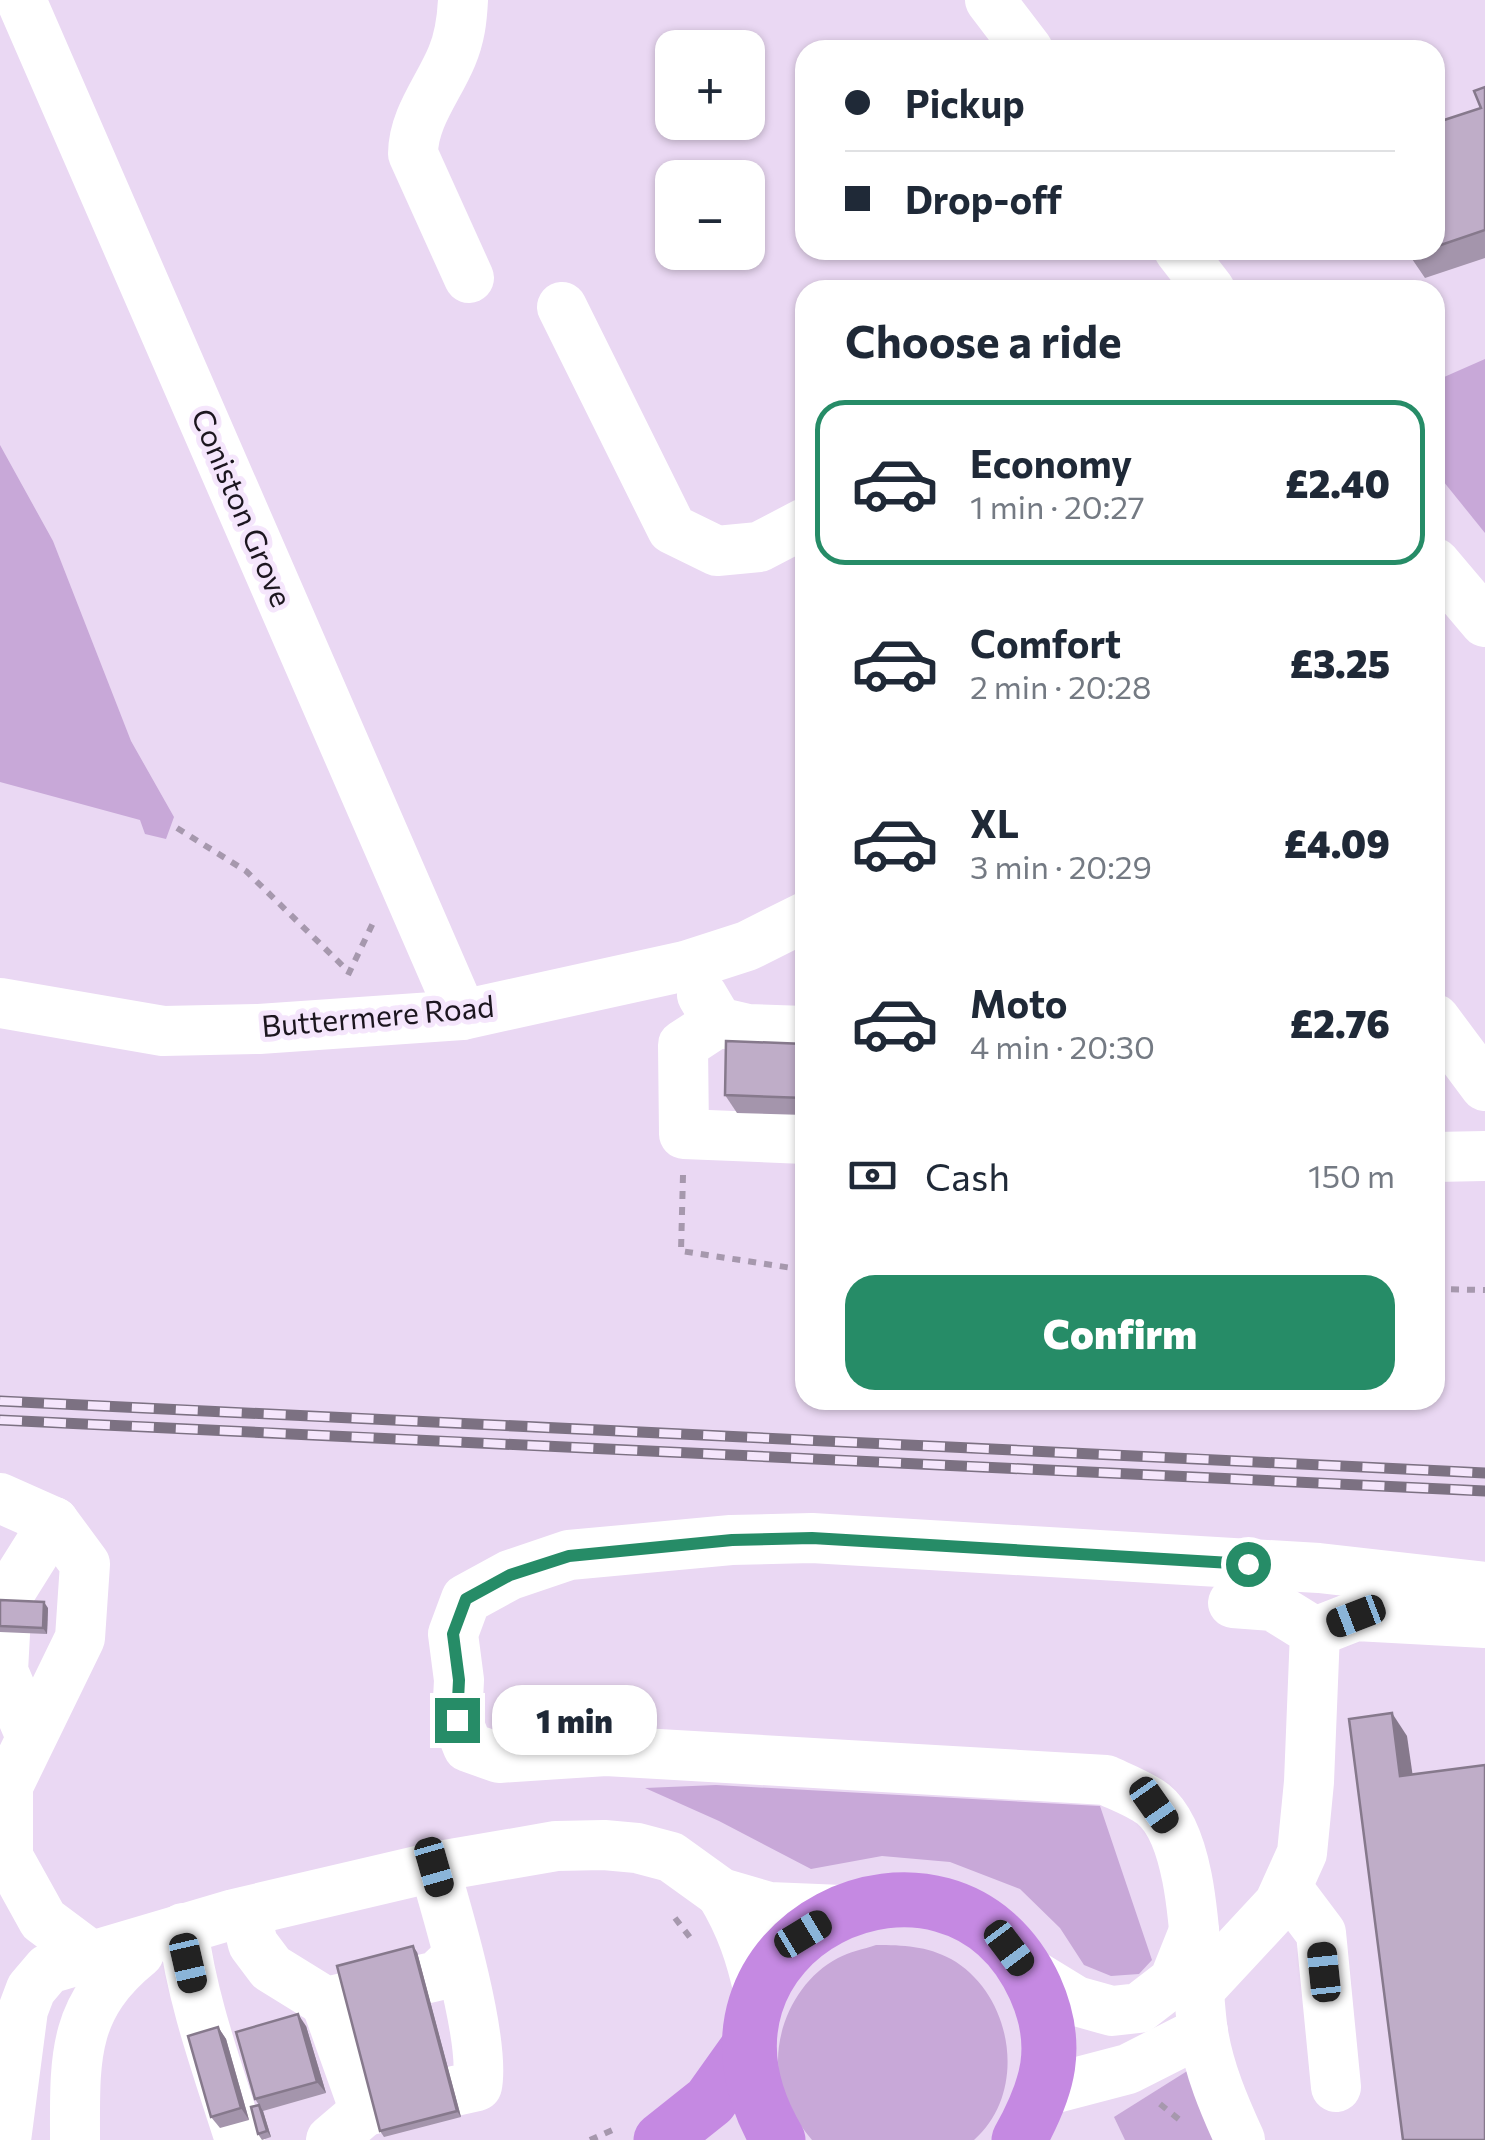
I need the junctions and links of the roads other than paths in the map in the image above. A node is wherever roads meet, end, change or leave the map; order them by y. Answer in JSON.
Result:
{"nodes":[{"id":1,"x":21,"y":0,"type":"edge"},
{"id":2,"x":463,"y":0,"type":"edge"},
{"id":3,"x":990,"y":0,"type":"edge"},
{"id":4,"x":1020,"y":40,"type":"edge"},
{"id":5,"x":469,"y":278,"type":"dead end"},
{"id":6,"x":562,"y":307,"type":"dead end"},
{"id":7,"x":795,"y":529,"type":"edge"},
{"id":8,"x":1445,"y":583,"type":"edge"},
{"id":9,"x":1485,"y":622,"type":"edge"},
{"id":10,"x":795,"y":922,"type":"edge"},
{"id":11,"x":685,"y":966,"type":"junction"},
{"id":12,"x":0,"y":1003,"type":"edge"},
{"id":13,"x":462,"y":1016,"type":"junction"},
{"id":14,"x":718,"y":1022,"type":"junction"},
{"id":15,"x":795,"y":1031,"type":"edge"},
{"id":16,"x":1445,"y":1032,"type":"edge"},
{"id":17,"x":1485,"y":1086,"type":"edge"},
{"id":18,"x":795,"y":1139,"type":"edge"},
{"id":19,"x":1485,"y":1156,"type":"edge"},
{"id":20,"x":1445,"y":1158,"type":"edge"},
{"id":21,"x":0,"y":1498,"type":"edge"},
{"id":22,"x":54,"y":1522,"type":"junction"},
{"id":23,"x":1485,"y":1587,"type":"edge"},
{"id":24,"x":1233,"y":1603,"type":"dead end"},
{"id":25,"x":1485,"y":1623,"type":"edge"},
{"id":26,"x":1315,"y":1632,"type":"junction"},
{"id":27,"x":31,"y":1737,"type":"junction"},
{"id":28,"x":434,"y":1867,"type":"junction"},
{"id":29,"x":1288,"y":1889,"type":"junction"},
{"id":30,"x":721,"y":1893,"type":"junction"},
{"id":31,"x":842,"y":1910,"type":"junction"},
{"id":32,"x":245,"y":1912,"type":"junction"},
{"id":33,"x":1196,"y":1926,"type":"junction"},
{"id":34,"x":173,"y":1931,"type":"junction"},
{"id":35,"x":458,"y":1956,"type":"junction"},
{"id":36,"x":102,"y":1964,"type":"junction"},
{"id":37,"x":1027,"y":1971,"type":"junction"},
{"id":38,"x":759,"y":1994,"type":"junction"},
{"id":39,"x":326,"y":2002,"type":"junction"},
{"id":40,"x":1202,"y":2010,"type":"junction"},
{"id":41,"x":748,"y":2049,"type":"junction"},
{"id":42,"x":1336,"y":2086,"type":"dead end"},
{"id":43,"x":1043,"y":2118,"type":"edge"},
{"id":44,"x":348,"y":2126,"type":"edge"},
{"id":45,"x":641,"y":2133,"type":"edge"},
{"id":46,"x":6,"y":2140,"type":"edge"},
{"id":47,"x":75,"y":2140,"type":"edge"},
{"id":48,"x":240,"y":2140,"type":"edge"},
{"id":49,"x":778,"y":2140,"type":"edge"},
{"id":50,"x":1240,"y":2140,"type":"edge"}],
"edges":[{"from":1,"to":13,"type":"street","name":"Coniston Grove"},
{"from":2,"to":5,"type":"street"},
{"from":3,"to":4,"type":"street"},
{"from":6,"to":7,"type":"street"},
{"from":8,"to":9,"type":"street"},
{"from":10,"to":11,"type":"street","name":"Buttermere Road"},
{"from":11,"to":13,"type":"street","name":"Buttermere Road"},
{"from":11,"to":14,"type":"street"},
{"from":12,"to":13,"type":"street","name":"Buttermere Road"},
{"from":14,"to":15,"type":"street"},
{"from":14,"to":18,"type":"street"},
{"from":16,"to":17,"type":"street"},
{"from":19,"to":20,"type":"street"},
{"from":21,"to":22,"type":"street"},
{"from":22,"to":27,"type":"street"},
{"from":22,"to":27,"type":"street"},
{"from":23,"to":33,"type":"street"},
{"from":24,"to":26,"type":"street"},
{"from":25,"to":26,"type":"street"},
{"from":26,"to":29,"type":"street"},
{"from":27,"to":36,"type":"street"},
{"from":28,"to":30,"type":"street"},
{"from":28,"to":32,"type":"street"},
{"from":28,"to":35,"type":"street"},
{"from":29,"to":40,"type":"street"},
{"from":29,"to":42,"type":"street"},
{"from":30,"to":31,"type":"street"},
{"from":30,"to":38,"type":"street"},
{"from":31,"to":37,"type":"highway"},
{"from":31,"to":38,"type":"highway"},
{"from":32,"to":34,"type":"street"},
{"from":32,"to":39,"type":"street"},
{"from":33,"to":37,"type":"street"},
{"from":33,"to":40,"type":"street"},
{"from":34,"to":36,"type":"street"},
{"from":34,"to":48,"type":"street"},
{"from":35,"to":39,"type":"street"},
{"from":35,"to":44,"type":"street"},
{"from":36,"to":46,"type":"street"},
{"from":36,"to":47,"type":"street"},
{"from":37,"to":43,"type":"highway"},
{"from":38,"to":41,"type":"highway"},
{"from":39,"to":44,"type":"street"},
{"from":40,"to":43,"type":"street"},
{"from":40,"to":50,"type":"street"},
{"from":41,"to":45,"type":"highway"},
{"from":41,"to":49,"type":"highway"}]}
